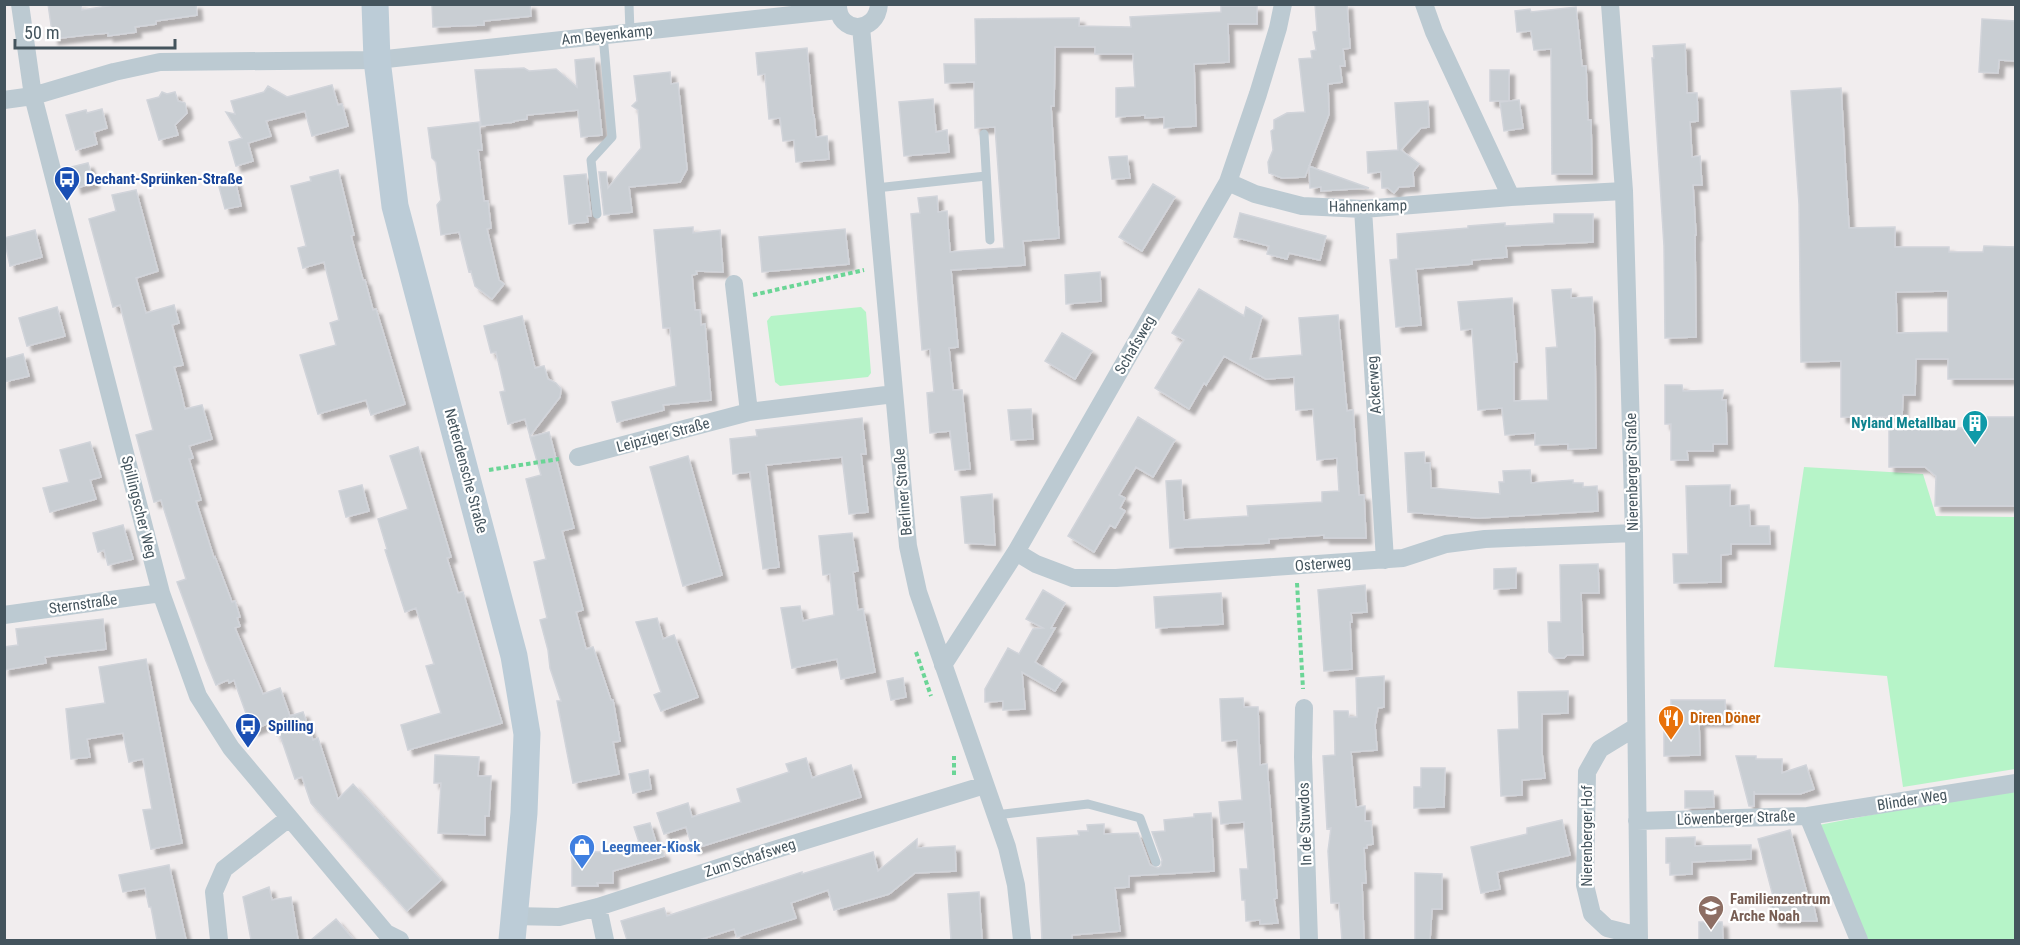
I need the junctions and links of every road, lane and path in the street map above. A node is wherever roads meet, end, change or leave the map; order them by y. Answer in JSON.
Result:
{"nodes":[{"id":1,"x":20,"y":4,"type":"edge"},
{"id":2,"x":375,"y":4,"type":"edge"},
{"id":3,"x":629,"y":4,"type":"edge"},
{"id":4,"x":879,"y":4,"type":"edge"},
{"id":5,"x":1283,"y":4,"type":"edge"},
{"id":6,"x":1424,"y":4,"type":"edge"},
{"id":7,"x":1610,"y":4,"type":"edge"},
{"id":8,"x":838,"y":7,"type":"edge"},
{"id":9,"x":774,"y":11,"type":"edge"},
{"id":10,"x":861,"y":27,"type":"junction"},
{"id":11,"x":630,"y":32,"type":"junction"},
{"id":12,"x":603,"y":35,"type":"junction"},
{"id":13,"x":377,"y":60,"type":"junction"},
{"id":14,"x":33,"y":96,"type":"junction"},
{"id":15,"x":4,"y":100,"type":"edge"},
{"id":16,"x":984,"y":134,"type":"dead end"},
{"id":17,"x":986,"y":176,"type":"junction"},
{"id":18,"x":1228,"y":182,"type":"junction"},
{"id":19,"x":876,"y":188,"type":"junction"},
{"id":20,"x":1624,"y":191,"type":"junction"},
{"id":21,"x":1511,"y":197,"type":"junction"},
{"id":22,"x":1363,"y":209,"type":"junction"},
{"id":23,"x":597,"y":214,"type":"dead end"},
{"id":24,"x":990,"y":240,"type":"dead end"},
{"id":25,"x":864,"y":270,"type":"dead end"},
{"id":26,"x":735,"y":291,"type":"joint"},
{"id":27,"x":894,"y":393,"type":"junction"},
{"id":28,"x":749,"y":412,"type":"junction"},
{"id":29,"x":578,"y":457,"type":"joint"},
{"id":30,"x":467,"y":474,"type":"junction"},
{"id":31,"x":1634,"y":533,"type":"junction"},
{"id":32,"x":1016,"y":552,"type":"junction"},
{"id":33,"x":1385,"y":560,"type":"junction"},
{"id":34,"x":1296,"y":566,"type":"junction"},
{"id":35,"x":161,"y":592,"type":"junction"},
{"id":36,"x":4,"y":615,"type":"edge"},
{"id":37,"x":943,"y":665,"type":"junction"},
{"id":38,"x":1304,"y":708,"type":"joint"},
{"id":39,"x":1636,"y":727,"type":"junction"},
{"id":40,"x":2016,"y":783,"type":"edge"},
{"id":41,"x":985,"y":785,"type":"junction"},
{"id":42,"x":996,"y":815,"type":"junction"},
{"id":43,"x":1808,"y":816,"type":"junction"},
{"id":44,"x":289,"y":818,"type":"junction"},
{"id":45,"x":1637,"y":821,"type":"junction"},
{"id":46,"x":1156,"y":861,"type":"dead end"},
{"id":47,"x":598,"y":907,"type":"junction"},
{"id":48,"x":513,"y":928,"type":"edge"},
{"id":49,"x":1639,"y":938,"type":"edge"},
{"id":50,"x":219,"y":940,"type":"edge"},
{"id":51,"x":400,"y":940,"type":"edge"},
{"id":52,"x":605,"y":940,"type":"edge"},
{"id":53,"x":1022,"y":940,"type":"edge"},
{"id":54,"x":1310,"y":940,"type":"edge"},
{"id":55,"x":1859,"y":940,"type":"edge"}],
"edges":[{"from":1,"to":14,"type":"street","name":"Spillingscher Weg"},
{"from":2,"to":13,"type":"street","name":"Netterdensche Straße"},
{"from":3,"to":11,"type":"lane"},
{"from":4,"to":10,"type":"street"},
{"from":5,"to":18,"type":"street","name":"Schafsweg"},
{"from":6,"to":21,"type":"street"},
{"from":7,"to":20,"type":"street","name":"Nierenberger Straße"},
{"from":8,"to":9,"type":"street","name":"Am Beyenkamp"},
{"from":8,"to":10,"type":"street"},
{"from":9,"to":11,"type":"street","name":"Am Beyenkamp"},
{"from":10,"to":19,"type":"street","name":"Berliner Straße"},
{"from":11,"to":12,"type":"street","name":"Am Beyenkamp"},
{"from":12,"to":13,"type":"street","name":"Am Beyenkamp"},
{"from":12,"to":23,"type":"lane"},
{"from":13,"to":14,"type":"street"},
{"from":13,"to":30,"type":"street","name":"Netterdensche Straße"},
{"from":14,"to":15,"type":"street"},
{"from":14,"to":35,"type":"street","name":"Spillingscher Weg"},
{"from":16,"to":17,"type":"lane"},
{"from":17,"to":19,"type":"lane"},
{"from":17,"to":24,"type":"lane"},
{"from":18,"to":22,"type":"street","name":"Hahnenkamp"},
{"from":18,"to":32,"type":"street","name":"Schafsweg"},
{"from":19,"to":27,"type":"street","name":"Berliner Straße"},
{"from":20,"to":21,"type":"street","name":"Hahnenkamp"},
{"from":20,"to":31,"type":"street","name":"Nierenberger Straße"},
{"from":21,"to":22,"type":"street","name":"Hahnenkamp"},
{"from":22,"to":33,"type":"street","name":"Ackerweg"},
{"from":25,"to":26,"type":"path"},
{"from":26,"to":28,"type":"street"},
{"from":27,"to":28,"type":"street","name":"Leipziger Straße"},
{"from":27,"to":37,"type":"street","name":"Berliner Straße"},
{"from":28,"to":29,"type":"street","name":"Leipziger Straße"},
{"from":29,"to":30,"type":"path"},
{"from":30,"to":48,"type":"street","name":"Netterdensche Straße"},
{"from":31,"to":33,"type":"street","name":"Osterweg"},
{"from":31,"to":39,"type":"street","name":"Nierenberger Straße"},
{"from":32,"to":34,"type":"street","name":"Osterweg"},
{"from":32,"to":37,"type":"street","name":"Schafsweg"},
{"from":33,"to":34,"type":"street","name":"Osterweg"},
{"from":34,"to":38,"type":"path"},
{"from":35,"to":36,"type":"street","name":"Sternstraße"},
{"from":35,"to":44,"type":"street","name":"Spillingscher Weg"},
{"from":37,"to":41,"type":"street","name":"Berliner Straße"},
{"from":38,"to":54,"type":"street","name":"In de Stuwdos"},
{"from":39,"to":45,"type":"street","name":"Nierenberger Straße"},
{"from":39,"to":49,"type":"street","name":"Nierenberger Hof"},
{"from":40,"to":43,"type":"street","name":"Blinder Weg"},
{"from":41,"to":42,"type":"street","name":"Berliner Straße"},
{"from":41,"to":47,"type":"street","name":"Zum Schafsweg"},
{"from":42,"to":46,"type":"lane"},
{"from":42,"to":53,"type":"street","name":"Berliner Straße"},
{"from":43,"to":45,"type":"street","name":"Löwenberger Straße"},
{"from":43,"to":55,"type":"street","name":"Löwenberger Straße"},
{"from":44,"to":50,"type":"street"},
{"from":44,"to":51,"type":"street","name":"Spillingscher Weg"},
{"from":45,"to":49,"type":"street","name":"Nierenberger Straße"},
{"from":47,"to":48,"type":"street","name":"Zum Schafsweg"},
{"from":47,"to":52,"type":"street"}]}
